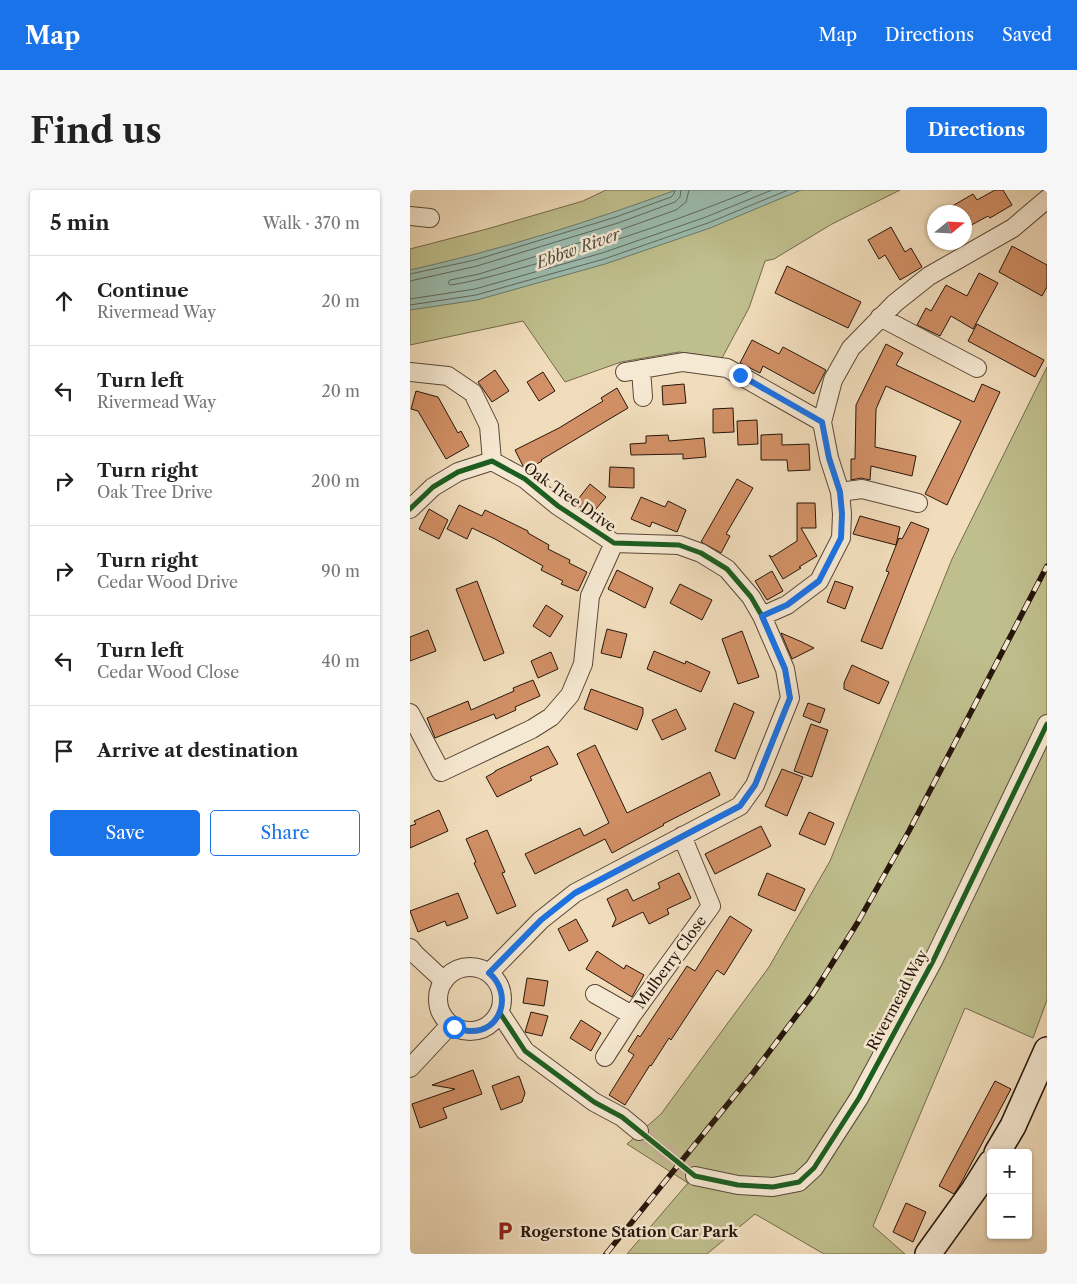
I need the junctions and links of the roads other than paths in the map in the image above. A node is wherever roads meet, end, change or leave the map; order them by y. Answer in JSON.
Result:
{"nodes":[{"id":1,"x":1047,"y":199,"type":"edge"},
{"id":2,"x":410,"y":216,"type":"edge"},
{"id":3,"x":430,"y":218,"type":"dead end"},
{"id":4,"x":880,"y":317,"type":"junction"},
{"id":5,"x":978,"y":368,"type":"dead end"},
{"id":6,"x":410,"y":372,"type":"edge"},
{"id":7,"x":643,"y":397,"type":"dead end"},
{"id":8,"x":822,"y":422,"type":"junction"},
{"id":9,"x":492,"y":461,"type":"junction"},
{"id":10,"x":840,"y":492,"type":"junction"},
{"id":11,"x":918,"y":503,"type":"dead end"},
{"id":12,"x":410,"y":509,"type":"edge"},
{"id":13,"x":614,"y":543,"type":"junction"},
{"id":14,"x":762,"y":616,"type":"junction"},
{"id":15,"x":410,"y":713,"type":"edge"},
{"id":16,"x":1047,"y":724,"type":"edge"},
{"id":17,"x":682,"y":836,"type":"junction"},
{"id":18,"x":410,"y":948,"type":"edge"},
{"id":19,"x":489,"y":973,"type":"junction"},
{"id":20,"x":444,"y":981,"type":"junction"},
{"id":21,"x":595,"y":994,"type":"dead end"},
{"id":22,"x":500,"y":1013,"type":"junction"},
{"id":23,"x":632,"y":1015,"type":"junction"},
{"id":24,"x":450,"y":1024,"type":"junction"},
{"id":25,"x":1046,"y":1056,"type":"edge"},
{"id":26,"x":605,"y":1057,"type":"dead end"},
{"id":27,"x":410,"y":1068,"type":"edge"},
{"id":28,"x":639,"y":1131,"type":"tunnel mouth"},
{"id":29,"x":999,"y":1149,"type":"edge"},
{"id":30,"x":987,"y":1169,"type":"edge"},
{"id":31,"x":695,"y":1176,"type":"tunnel mouth"},
{"id":32,"x":928,"y":1254,"type":"edge"}],
"edges":[{"from":1,"to":4,"type":"street"},
{"from":2,"to":3,"type":"street"},
{"from":4,"to":5,"type":"street"},
{"from":4,"to":8,"type":"street"},
{"from":6,"to":9,"type":"street"},
{"from":7,"to":8,"type":"street"},
{"from":8,"to":10,"type":"street"},
{"from":9,"to":12,"type":"street"},
{"from":9,"to":13,"type":"street","name":"Oak Tree Drive"},
{"from":10,"to":11,"type":"street"},
{"from":10,"to":14,"type":"street"},
{"from":13,"to":14,"type":"street","name":"Oak Tree Drive"},
{"from":13,"to":15,"type":"street"},
{"from":14,"to":17,"type":"street","name":"Oak Tree Drive"},
{"from":16,"to":31,"type":"street","name":"Rivermead Way"},
{"from":17,"to":19,"type":"street","name":"Oak Tree Drive"},
{"from":17,"to":23,"type":"street","name":"Mulberry Close"},
{"from":18,"to":20,"type":"street"},
{"from":19,"to":20,"type":"street"},
{"from":19,"to":22,"type":"street"},
{"from":20,"to":24,"type":"street"},
{"from":21,"to":23,"type":"street"},
{"from":22,"to":24,"type":"street"},
{"from":22,"to":28,"type":"street"},
{"from":23,"to":26,"type":"street","name":"Mulberry Close"},
{"from":24,"to":27,"type":"street"},
{"from":25,"to":29,"type":"main road"},
{"from":30,"to":32,"type":"main road"}]}
